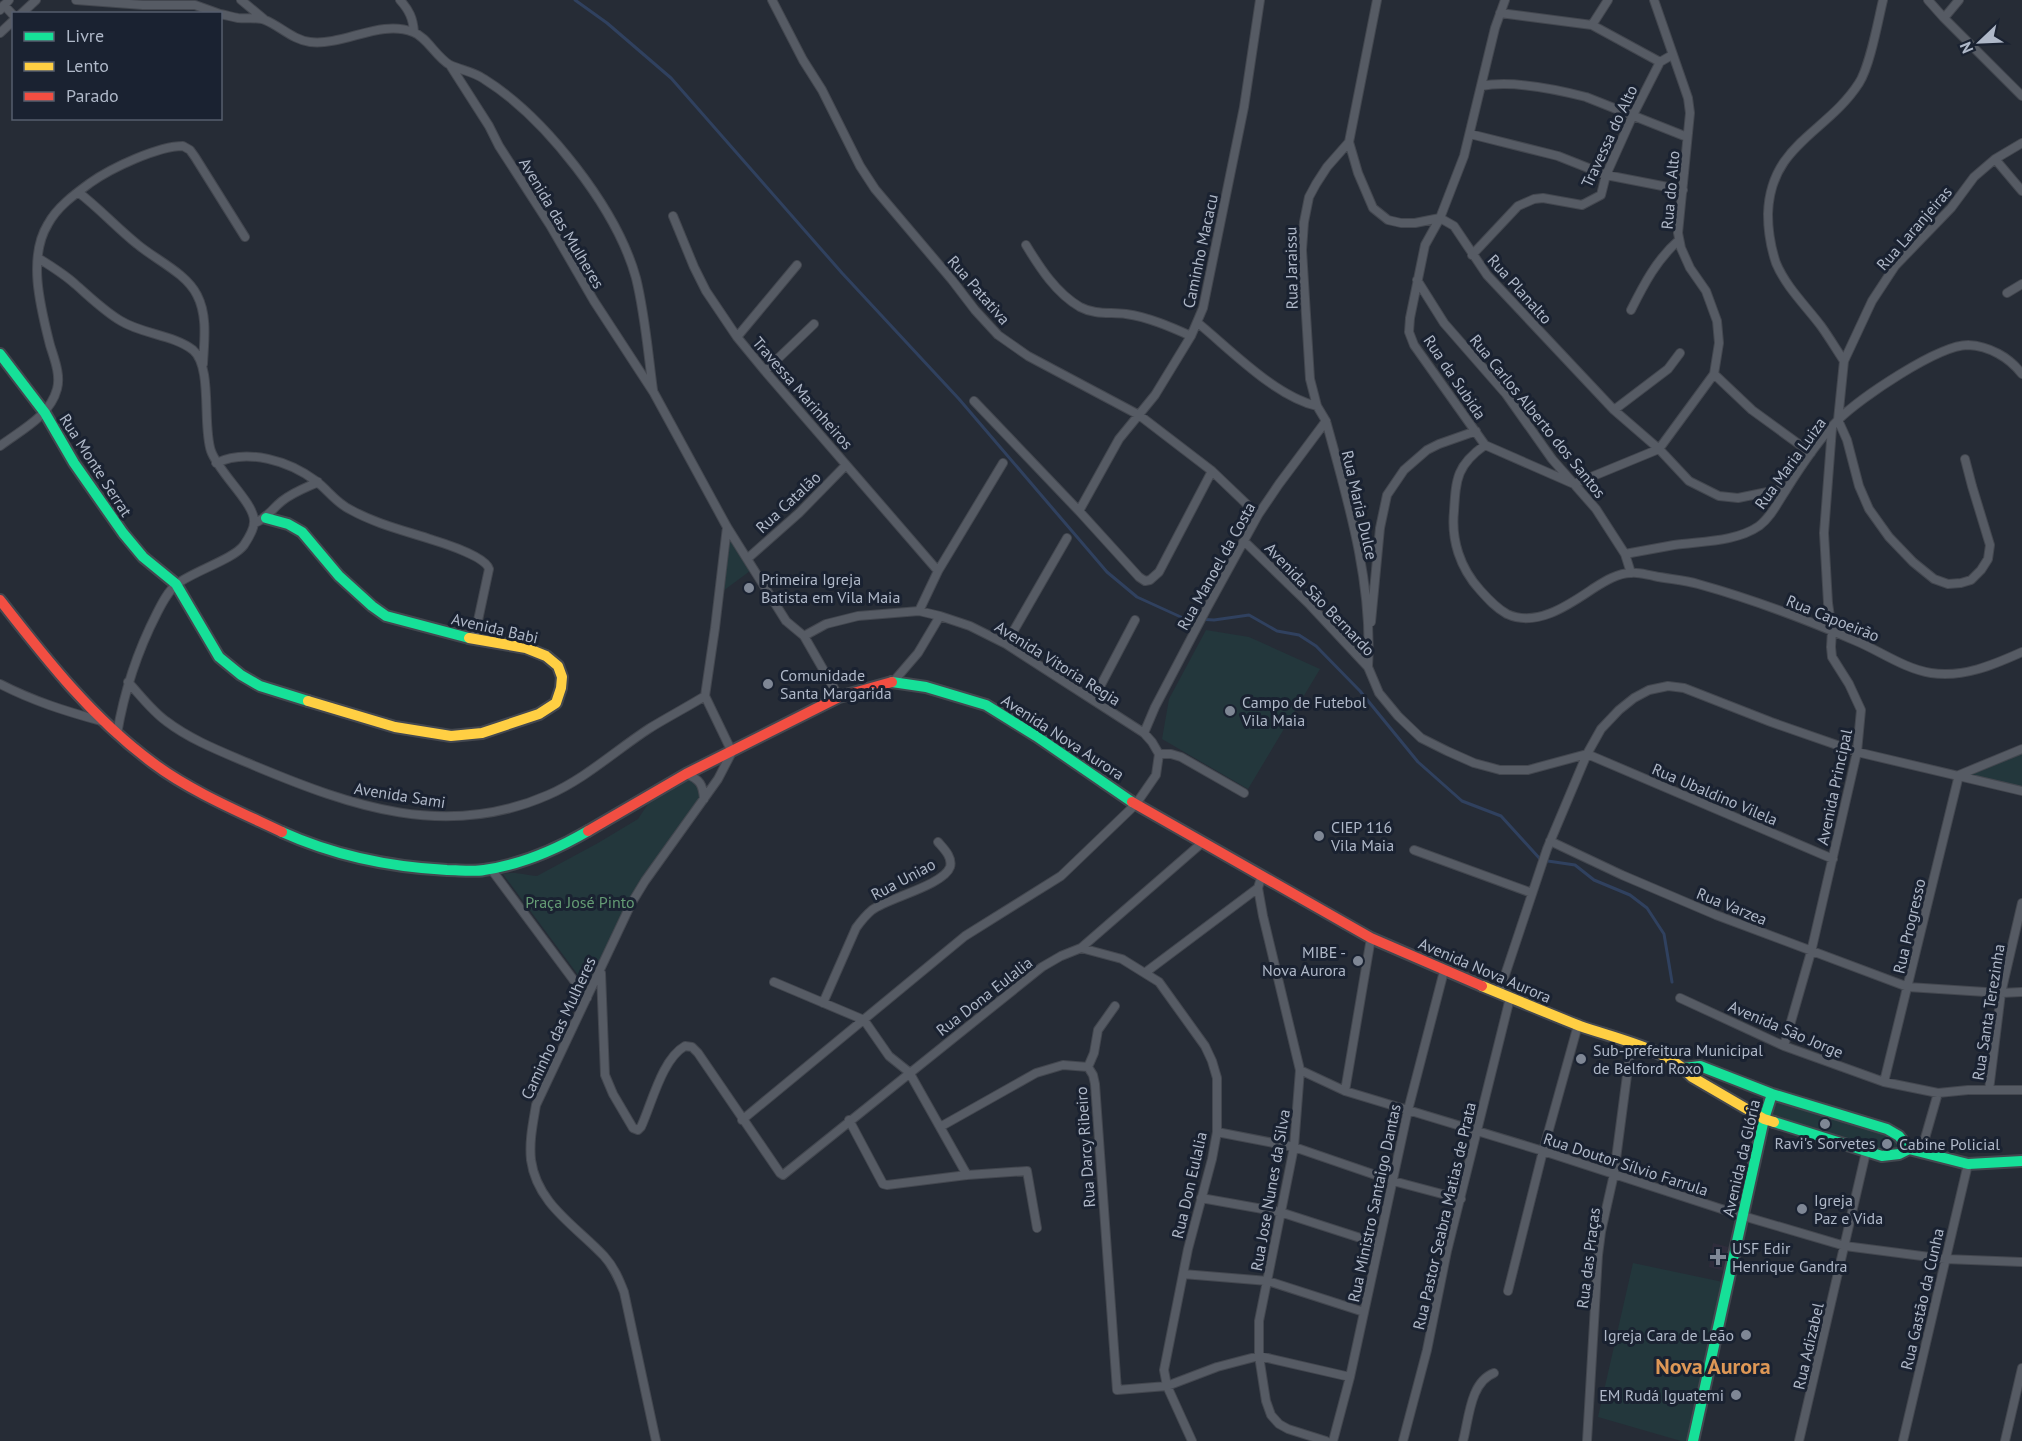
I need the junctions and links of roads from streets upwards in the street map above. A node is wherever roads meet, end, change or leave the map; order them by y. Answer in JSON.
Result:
{"nodes":[{"id":1,"x":36,"y":0,"type":"edge"},
{"id":2,"x":76,"y":0,"type":"edge"},
{"id":3,"x":241,"y":0,"type":"edge"},
{"id":4,"x":400,"y":0,"type":"edge"},
{"id":5,"x":772,"y":0,"type":"edge"},
{"id":6,"x":1260,"y":0,"type":"edge"},
{"id":7,"x":1377,"y":0,"type":"edge"},
{"id":8,"x":1505,"y":0,"type":"edge"},
{"id":9,"x":1608,"y":0,"type":"edge"},
{"id":10,"x":1654,"y":0,"type":"edge"},
{"id":11,"x":1883,"y":0,"type":"edge"},
{"id":12,"x":1928,"y":0,"type":"edge"},
{"id":13,"x":1959,"y":0,"type":"edge"},
{"id":14,"x":145,"y":2,"type":"edge"},
{"id":15,"x":197,"y":3,"type":"edge"},
{"id":16,"x":23,"y":12,"type":"edge"},
{"id":17,"x":216,"y":12,"type":"edge"},
{"id":18,"x":1500,"y":13,"type":"junction"},
{"id":19,"x":222,"y":15,"type":"edge"},
{"id":20,"x":1944,"y":18,"type":"junction"},
{"id":21,"x":264,"y":19,"type":"junction"},
{"id":22,"x":12,"y":20,"type":"edge"},
{"id":23,"x":1592,"y":25,"type":"junction"},
{"id":24,"x":414,"y":32,"type":"junction"},
{"id":25,"x":0,"y":33,"type":"edge"},
{"id":26,"x":1672,"y":55,"type":"junction"},
{"id":27,"x":1660,"y":62,"type":"junction"},
{"id":28,"x":450,"y":65,"type":"junction"},
{"id":29,"x":1481,"y":86,"type":"junction"},
{"id":30,"x":2022,"y":96,"type":"edge"},
{"id":31,"x":1633,"y":115,"type":"junction"},
{"id":32,"x":1470,"y":135,"type":"junction"},
{"id":33,"x":1687,"y":136,"type":"junction"},
{"id":34,"x":1349,"y":142,"type":"junction"},
{"id":35,"x":2022,"y":143,"type":"edge"},
{"id":36,"x":1995,"y":159,"type":"junction"},
{"id":37,"x":1606,"y":175,"type":"junction"},
{"id":38,"x":1683,"y":190,"type":"junction"},
{"id":39,"x":2022,"y":191,"type":"edge"},
{"id":40,"x":78,"y":192,"type":"junction"},
{"id":41,"x":673,"y":216,"type":"dead end"},
{"id":42,"x":1440,"y":218,"type":"junction"},
{"id":43,"x":245,"y":237,"type":"dead end"},
{"id":44,"x":1679,"y":240,"type":"junction"},
{"id":45,"x":1026,"y":245,"type":"dead end"},
{"id":46,"x":1472,"y":255,"type":"junction"},
{"id":47,"x":38,"y":258,"type":"junction"},
{"id":48,"x":797,"y":265,"type":"dead end"},
{"id":49,"x":1417,"y":280,"type":"junction"},
{"id":50,"x":2022,"y":284,"type":"edge"},
{"id":51,"x":2007,"y":292,"type":"dead end"},
{"id":52,"x":1631,"y":310,"type":"dead end"},
{"id":53,"x":1198,"y":323,"type":"junction"},
{"id":54,"x":814,"y":324,"type":"dead end"},
{"id":55,"x":1191,"y":336,"type":"junction"},
{"id":56,"x":737,"y":337,"type":"junction"},
{"id":57,"x":1680,"y":353,"type":"dead end"},
{"id":58,"x":0,"y":354,"type":"edge"},
{"id":59,"x":1844,"y":361,"type":"junction"},
{"id":60,"x":203,"y":366,"type":"junction"},
{"id":61,"x":765,"y":371,"type":"junction"},
{"id":62,"x":1714,"y":374,"type":"junction"},
{"id":63,"x":2022,"y":374,"type":"edge"},
{"id":64,"x":654,"y":393,"type":"junction"},
{"id":65,"x":974,"y":401,"type":"dead end"},
{"id":66,"x":1317,"y":406,"type":"junction"},
{"id":67,"x":1614,"y":410,"type":"junction"},
{"id":68,"x":45,"y":413,"type":"junction"},
{"id":69,"x":1139,"y":415,"type":"junction"},
{"id":70,"x":1838,"y":420,"type":"junction"},
{"id":71,"x":1326,"y":421,"type":"junction"},
{"id":72,"x":1832,"y":428,"type":"junction"},
{"id":73,"x":1476,"y":431,"type":"junction"},
{"id":74,"x":1485,"y":445,"type":"junction"},
{"id":75,"x":0,"y":446,"type":"edge"},
{"id":76,"x":1659,"y":449,"type":"junction"},
{"id":77,"x":1811,"y":453,"type":"junction"},
{"id":78,"x":1965,"y":459,"type":"dead end"},
{"id":79,"x":216,"y":462,"type":"junction"},
{"id":80,"x":1003,"y":463,"type":"dead end"},
{"id":81,"x":846,"y":465,"type":"junction"},
{"id":82,"x":1212,"y":471,"type":"junction"},
{"id":83,"x":318,"y":482,"type":"junction"},
{"id":84,"x":1574,"y":484,"type":"junction"},
{"id":85,"x":1787,"y":489,"type":"junction"},
{"id":86,"x":1079,"y":511,"type":"junction"},
{"id":87,"x":1258,"y":515,"type":"junction"},
{"id":88,"x":266,"y":518,"type":"junction"},
{"id":89,"x":255,"y":523,"type":"junction"},
{"id":90,"x":727,"y":527,"type":"junction"},
{"id":91,"x":1067,"y":538,"type":"dead end"},
{"id":92,"x":1244,"y":541,"type":"junction"},
{"id":93,"x":1625,"y":554,"type":"junction"},
{"id":94,"x":747,"y":559,"type":"junction"},
{"id":95,"x":938,"y":571,"type":"junction"},
{"id":96,"x":1631,"y":573,"type":"junction"},
{"id":97,"x":176,"y":584,"type":"junction"},
{"id":98,"x":0,"y":600,"type":"edge"},
{"id":99,"x":919,"y":611,"type":"junction"},
{"id":100,"x":940,"y":616,"type":"junction"},
{"id":101,"x":1135,"y":620,"type":"dead end"},
{"id":102,"x":1832,"y":631,"type":"junction"},
{"id":103,"x":804,"y":636,"type":"junction"},
{"id":104,"x":1370,"y":636,"type":"junction"},
{"id":105,"x":474,"y":639,"type":"junction"},
{"id":106,"x":1006,"y":644,"type":"junction"},
{"id":107,"x":2022,"y":652,"type":"edge"},
{"id":108,"x":1368,"y":667,"type":"junction"},
{"id":109,"x":128,"y":682,"type":"junction"},
{"id":110,"x":893,"y":682,"type":"junction"},
{"id":111,"x":0,"y":684,"type":"edge"},
{"id":112,"x":705,"y":696,"type":"junction"},
{"id":113,"x":839,"y":697,"type":"junction"},
{"id":114,"x":1093,"y":700,"type":"junction"},
{"id":115,"x":102,"y":721,"type":"junction"},
{"id":116,"x":1144,"y":732,"type":"junction"},
{"id":117,"x":117,"y":734,"type":"junction"},
{"id":118,"x":2022,"y":749,"type":"edge"},
{"id":119,"x":732,"y":752,"type":"junction"},
{"id":120,"x":1857,"y":752,"type":"junction"},
{"id":121,"x":1159,"y":754,"type":"junction"},
{"id":122,"x":1587,"y":754,"type":"junction"},
{"id":123,"x":687,"y":774,"type":"junction"},
{"id":124,"x":1959,"y":776,"type":"junction"},
{"id":125,"x":2022,"y":791,"type":"edge"},
{"id":126,"x":1244,"y":793,"type":"dead end"},
{"id":127,"x":704,"y":799,"type":"junction"},
{"id":128,"x":1136,"y":804,"type":"junction"},
{"id":129,"x":1550,"y":841,"type":"junction"},
{"id":130,"x":938,"y":842,"type":"dead end"},
{"id":131,"x":1203,"y":842,"type":"junction"},
{"id":132,"x":1414,"y":850,"type":"dead end"},
{"id":133,"x":1833,"y":859,"type":"junction"},
{"id":134,"x":491,"y":870,"type":"junction"},
{"id":135,"x":1262,"y":875,"type":"junction"},
{"id":136,"x":1258,"y":888,"type":"junction"},
{"id":137,"x":1532,"y":893,"type":"junction"},
{"id":138,"x":2022,"y":904,"type":"edge"},
{"id":139,"x":1371,"y":938,"type":"junction"},
{"id":140,"x":1081,"y":948,"type":"junction"},
{"id":141,"x":1811,"y":952,"type":"junction"},
{"id":142,"x":601,"y":969,"type":"junction"},
{"id":143,"x":1444,"y":971,"type":"junction"},
{"id":144,"x":1146,"y":972,"type":"junction"},
{"id":145,"x":774,"y":982,"type":"dead end"},
{"id":146,"x":1908,"y":987,"type":"junction"},
{"id":147,"x":2022,"y":992,"type":"edge"},
{"id":148,"x":2001,"y":993,"type":"junction"},
{"id":149,"x":1505,"y":996,"type":"junction"},
{"id":150,"x":587,"y":998,"type":"junction"},
{"id":151,"x":1680,"y":998,"type":"dead end"},
{"id":152,"x":823,"y":1003,"type":"junction"},
{"id":153,"x":1115,"y":1006,"type":"dead end"},
{"id":154,"x":864,"y":1020,"type":"junction"},
{"id":155,"x":1578,"y":1025,"type":"junction"},
{"id":156,"x":1632,"y":1045,"type":"junction"},
{"id":157,"x":1784,"y":1046,"type":"junction"},
{"id":158,"x":1088,"y":1067,"type":"junction"},
{"id":159,"x":1684,"y":1068,"type":"junction"},
{"id":160,"x":1300,"y":1070,"type":"junction"},
{"id":161,"x":909,"y":1072,"type":"junction"},
{"id":162,"x":1884,"y":1082,"type":"junction"},
{"id":163,"x":1989,"y":1090,"type":"junction"},
{"id":164,"x":2022,"y":1090,"type":"edge"},
{"id":165,"x":1345,"y":1091,"type":"junction"},
{"id":166,"x":1938,"y":1093,"type":"junction"},
{"id":167,"x":1772,"y":1094,"type":"junction"},
{"id":168,"x":1408,"y":1110,"type":"junction"},
{"id":169,"x":1764,"y":1119,"type":"junction"},
{"id":170,"x":742,"y":1120,"type":"junction"},
{"id":171,"x":849,"y":1120,"type":"junction"},
{"id":172,"x":940,"y":1127,"type":"junction"},
{"id":173,"x":1476,"y":1131,"type":"junction"},
{"id":174,"x":1216,"y":1132,"type":"junction"},
{"id":175,"x":1294,"y":1147,"type":"junction"},
{"id":176,"x":1909,"y":1149,"type":"junction"},
{"id":177,"x":1543,"y":1151,"type":"junction"},
{"id":178,"x":1866,"y":1152,"type":"junction"},
{"id":179,"x":1921,"y":1152,"type":"junction"},
{"id":180,"x":2022,"y":1161,"type":"edge"},
{"id":181,"x":1968,"y":1164,"type":"junction"},
{"id":182,"x":1614,"y":1174,"type":"junction"},
{"id":183,"x":967,"y":1175,"type":"junction"},
{"id":184,"x":1393,"y":1181,"type":"junction"},
{"id":185,"x":1200,"y":1198,"type":"junction"},
{"id":186,"x":1461,"y":1199,"type":"junction"},
{"id":187,"x":1280,"y":1212,"type":"junction"},
{"id":188,"x":1743,"y":1216,"type":"junction"},
{"id":189,"x":1037,"y":1228,"type":"dead end"},
{"id":190,"x":1379,"y":1244,"type":"junction"},
{"id":191,"x":1845,"y":1246,"type":"junction"},
{"id":192,"x":1946,"y":1259,"type":"junction"},
{"id":193,"x":2022,"y":1262,"type":"edge"},
{"id":194,"x":1183,"y":1274,"type":"junction"},
{"id":195,"x":1268,"y":1281,"type":"junction"},
{"id":196,"x":1508,"y":1291,"type":"dead end"},
{"id":197,"x":1364,"y":1312,"type":"junction"},
{"id":198,"x":1259,"y":1356,"type":"junction"},
{"id":199,"x":2022,"y":1368,"type":"edge"},
{"id":200,"x":1494,"y":1373,"type":"dead end"},
{"id":201,"x":1350,"y":1377,"type":"junction"},
{"id":202,"x":1167,"y":1386,"type":"junction"},
{"id":203,"x":656,"y":1441,"type":"edge"},
{"id":204,"x":1192,"y":1441,"type":"edge"},
{"id":205,"x":1326,"y":1441,"type":"edge"},
{"id":206,"x":1333,"y":1441,"type":"edge"},
{"id":207,"x":1402,"y":1441,"type":"edge"},
{"id":208,"x":1463,"y":1441,"type":"edge"},
{"id":209,"x":1587,"y":1441,"type":"edge"},
{"id":210,"x":1693,"y":1441,"type":"edge"},
{"id":211,"x":1799,"y":1441,"type":"edge"},
{"id":212,"x":1903,"y":1441,"type":"edge"},
{"id":213,"x":2005,"y":1441,"type":"edge"}],
"edges":[{"from":1,"to":16,"type":"street"},
{"from":2,"to":14,"type":"street"},
{"from":3,"to":21,"type":"street"},
{"from":4,"to":24,"type":"street"},
{"from":5,"to":69,"type":"street","name":"Rua Patativa"},
{"from":6,"to":53,"type":"street","name":"Caminho Macacu"},
{"from":7,"to":34,"type":"street"},
{"from":8,"to":18,"type":"street"},
{"from":9,"to":23,"type":"street"},
{"from":10,"to":26,"type":"street","name":"Rua do Alto"},
{"from":11,"to":59,"type":"street"},
{"from":12,"to":20,"type":"street"},
{"from":13,"to":20,"type":"street"},
{"from":14,"to":15,"type":"street"},
{"from":15,"to":17,"type":"street"},
{"from":18,"to":23,"type":"street"},
{"from":18,"to":29,"type":"street"},
{"from":19,"to":21,"type":"street"},
{"from":20,"to":30,"type":"street"},
{"from":21,"to":24,"type":"street"},
{"from":22,"to":25,"type":"street"},
{"from":23,"to":27,"type":"street"},
{"from":24,"to":28,"type":"street","name":"Avenida das Mulheres"},
{"from":26,"to":27,"type":"street"},
{"from":26,"to":33,"type":"street","name":"Rua do Alto"},
{"from":27,"to":31,"type":"street","name":"Travessa do Alto"},
{"from":28,"to":64,"type":"street","name":"Avenida das Mulheres"},
{"from":28,"to":64,"type":"street","name":"Avenida das Mulheres"},
{"from":29,"to":31,"type":"street"},
{"from":29,"to":32,"type":"street"},
{"from":31,"to":33,"type":"street"},
{"from":31,"to":37,"type":"street","name":"Travessa do Alto"},
{"from":32,"to":37,"type":"street"},
{"from":32,"to":42,"type":"street"},
{"from":33,"to":38,"type":"street","name":"Rua do Alto"},
{"from":34,"to":42,"type":"street"},
{"from":34,"to":66,"type":"street","name":"Rua Jaraissu"},
{"from":35,"to":36,"type":"street","name":"Rua Laranjeiras"},
{"from":36,"to":39,"type":"street"},
{"from":36,"to":59,"type":"street","name":"Rua Laranjeiras"},
{"from":37,"to":38,"type":"street"},
{"from":37,"to":46,"type":"street","name":"Travessa do Alto"},
{"from":38,"to":44,"type":"street","name":"Rua do Alto"},
{"from":40,"to":43,"type":"street"},
{"from":40,"to":47,"type":"street"},
{"from":40,"to":60,"type":"street"},
{"from":41,"to":56,"type":"street","name":"Travessa Marinheiros"},
{"from":42,"to":46,"type":"street","name":"Rua Planalto"},
{"from":42,"to":49,"type":"street","name":"Rua da Subida"},
{"from":44,"to":52,"type":"street"},
{"from":44,"to":62,"type":"street","name":"Rua do Alto"},
{"from":45,"to":55,"type":"street"},
{"from":46,"to":67,"type":"street","name":"Rua Planalto"},
{"from":47,"to":60,"type":"street"},
{"from":47,"to":68,"type":"street"},
{"from":48,"to":56,"type":"street"},
{"from":49,"to":73,"type":"street","name":"Rua da Subida"},
{"from":49,"to":84,"type":"street","name":"Rua Carlos Alberto dos Santos"},
{"from":50,"to":51,"type":"street"},
{"from":53,"to":55,"type":"street","name":"Caminho Macacu"},
{"from":53,"to":66,"type":"street"},
{"from":54,"to":61,"type":"street"},
{"from":55,"to":69,"type":"street","name":"Caminho Macacu"},
{"from":56,"to":61,"type":"street","name":"Travessa Marinheiros"},
{"from":57,"to":67,"type":"street"},
{"from":58,"to":68,"type":"street","name":"Rua Monte Serrat"},
{"from":59,"to":70,"type":"street","name":"Rua Laranjeiras"},
{"from":60,"to":79,"type":"street"},
{"from":61,"to":81,"type":"street","name":"Travessa Marinheiros"},
{"from":62,"to":76,"type":"street","name":"Rua do Alto"},
{"from":62,"to":77,"type":"street"},
{"from":63,"to":70,"type":"street"},
{"from":64,"to":90,"type":"street","name":"Avenida das Mulheres"},
{"from":65,"to":86,"type":"street"},
{"from":66,"to":71,"type":"street","name":"Rua Jaraissu"},
{"from":67,"to":76,"type":"street","name":"Rua Planalto"},
{"from":68,"to":75,"type":"street"},
{"from":68,"to":97,"type":"street","name":"Rua Monte Serrat"},
{"from":69,"to":82,"type":"street","name":"Rua Patativa"},
{"from":69,"to":86,"type":"street","name":"Caminho Macacu"},
{"from":70,"to":72,"type":"street","name":"Rua Maria Luiza"},
{"from":70,"to":78,"type":"street"},
{"from":71,"to":87,"type":"street","name":"Rua Manoel da Costa"},
{"from":71,"to":104,"type":"street","name":"Rua Maria Dulce"},
{"from":72,"to":77,"type":"street","name":"Rua Maria Luiza"},
{"from":72,"to":102,"type":"street","name":"Avenida Principal"},
{"from":73,"to":74,"type":"street","name":"Rua da Subida"},
{"from":73,"to":104,"type":"street"},
{"from":74,"to":84,"type":"street"},
{"from":74,"to":96,"type":"street"},
{"from":76,"to":84,"type":"street"},
{"from":76,"to":85,"type":"street","name":"Rua Planalto"},
{"from":77,"to":85,"type":"street","name":"Rua Maria Luiza"},
{"from":79,"to":83,"type":"street"},
{"from":79,"to":89,"type":"street"},
{"from":80,"to":95,"type":"street"},
{"from":81,"to":94,"type":"street","name":"Rua Catalão"},
{"from":81,"to":95,"type":"street","name":"Travessa Marinheiros"},
{"from":82,"to":86,"type":"street"},
{"from":82,"to":87,"type":"street","name":"Rua Patativa"},
{"from":83,"to":88,"type":"street"},
{"from":83,"to":105,"type":"street"},
{"from":84,"to":93,"type":"street","name":"Rua Carlos Alberto dos Santos"},
{"from":85,"to":93,"type":"street","name":"Rua Maria Luiza"},
{"from":87,"to":92,"type":"street","name":"Rua Manoel da Costa"},
{"from":88,"to":89,"type":"street"},
{"from":88,"to":105,"type":"street","name":"Avenida Babi"},
{"from":89,"to":97,"type":"street"},
{"from":90,"to":94,"type":"street","name":"Avenida das Mulheres"},
{"from":90,"to":112,"type":"street"},
{"from":91,"to":106,"type":"street"},
{"from":92,"to":108,"type":"street","name":"Avenida São Bernardo"},
{"from":92,"to":116,"type":"street","name":"Rua Manoel da Costa"},
{"from":93,"to":96,"type":"street","name":"Rua Carlos Alberto dos Santos"},
{"from":94,"to":103,"type":"street","name":"Avenida das Mulheres"},
{"from":95,"to":99,"type":"street"},
{"from":96,"to":102,"type":"street","name":"Rua Capoeirão"},
{"from":97,"to":105,"type":"street","name":"Avenida Babi"},
{"from":97,"to":109,"type":"street"},
{"from":98,"to":115,"type":"street","name":"Avenida Nova Aurora"},
{"from":99,"to":100,"type":"street","name":"Avenida Vitoria Regia"},
{"from":99,"to":103,"type":"street","name":"Avenida Vitoria Regia"},
{"from":100,"to":106,"type":"street","name":"Avenida Vitoria Regia"},
{"from":100,"to":110,"type":"street"},
{"from":101,"to":114,"type":"street"},
{"from":102,"to":107,"type":"street","name":"Rua Capoeirão"},
{"from":102,"to":120,"type":"street","name":"Avenida Principal"},
{"from":103,"to":113,"type":"street","name":"Avenida das Mulheres"},
{"from":104,"to":108,"type":"street","name":"Rua Maria Dulce"},
{"from":106,"to":114,"type":"street","name":"Avenida Vitoria Regia"},
{"from":108,"to":122,"type":"street","name":"Avenida São Bernardo"},
{"from":109,"to":112,"type":"street","name":"Avenida Sami"},
{"from":109,"to":117,"type":"street"},
{"from":110,"to":113,"type":"street","name":"Avenida Nova Aurora"},
{"from":110,"to":128,"type":"street","name":"Avenida Nova Aurora"},
{"from":111,"to":115,"type":"street"},
{"from":112,"to":119,"type":"street"},
{"from":113,"to":119,"type":"street","name":"Avenida Nova Aurora"},
{"from":114,"to":116,"type":"street","name":"Avenida Vitoria Regia"},
{"from":115,"to":117,"type":"street","name":"Avenida Nova Aurora"},
{"from":116,"to":121,"type":"street","name":"Avenida Vitoria Regia"},
{"from":117,"to":134,"type":"street","name":"Avenida Nova Aurora"},
{"from":118,"to":124,"type":"street"},
{"from":119,"to":123,"type":"street","name":"Avenida Nova Aurora"},
{"from":119,"to":127,"type":"street","name":"Caminho das Mulheres"},
{"from":120,"to":122,"type":"street"},
{"from":120,"to":124,"type":"street"},
{"from":120,"to":133,"type":"street","name":"Avenida Principal"},
{"from":121,"to":126,"type":"street"},
{"from":121,"to":128,"type":"street"},
{"from":122,"to":129,"type":"street"},
{"from":122,"to":133,"type":"street","name":"Rua Ubaldino Vilela"},
{"from":123,"to":127,"type":"street"},
{"from":123,"to":134,"type":"street","name":"Avenida Nova Aurora"},
{"from":124,"to":125,"type":"street"},
{"from":124,"to":146,"type":"street","name":"Rua Progresso"},
{"from":127,"to":142,"type":"street","name":"Caminho das Mulheres"},
{"from":128,"to":131,"type":"street","name":"Avenida Nova Aurora"},
{"from":128,"to":154,"type":"street"},
{"from":129,"to":137,"type":"street"},
{"from":129,"to":141,"type":"street","name":"Rua Varzea"},
{"from":130,"to":152,"type":"street","name":"Rua Uniao"},
{"from":131,"to":135,"type":"street","name":"Avenida Nova Aurora"},
{"from":131,"to":140,"type":"street","name":"Rua Dona Eulalia"},
{"from":132,"to":137,"type":"street"},
{"from":133,"to":141,"type":"street","name":"Avenida Principal"},
{"from":134,"to":150,"type":"street"},
{"from":135,"to":136,"type":"street"},
{"from":135,"to":139,"type":"street","name":"Avenida Nova Aurora"},
{"from":136,"to":144,"type":"street"},
{"from":136,"to":160,"type":"street","name":"Rua Jose Nunes da Silva"},
{"from":137,"to":149,"type":"street"},
{"from":138,"to":148,"type":"street","name":"Rua Santa Terezinha"},
{"from":139,"to":143,"type":"street","name":"Avenida Nova Aurora"},
{"from":139,"to":165,"type":"street"},
{"from":140,"to":144,"type":"street","name":"Rua Don Eulalia"},
{"from":140,"to":161,"type":"street","name":"Rua Dona Eulalia"},
{"from":141,"to":146,"type":"street","name":"Rua Varzea"},
{"from":141,"to":157,"type":"street","name":"Avenida Principal"},
{"from":142,"to":150,"type":"street","name":"Caminho das Mulheres"},
{"from":142,"to":170,"type":"street"},
{"from":143,"to":149,"type":"street","name":"Avenida Nova Aurora"},
{"from":143,"to":168,"type":"street","name":"Rua Ministro Santaigo Dantas"},
{"from":144,"to":174,"type":"street","name":"Rua Don Eulalia"},
{"from":145,"to":152,"type":"street"},
{"from":146,"to":148,"type":"street","name":"Rua Varzea"},
{"from":146,"to":162,"type":"street","name":"Rua Progresso"},
{"from":147,"to":148,"type":"street","name":"Rua Varzea"},
{"from":148,"to":163,"type":"street","name":"Rua Santa Terezinha"},
{"from":149,"to":155,"type":"street","name":"Avenida Nova Aurora"},
{"from":149,"to":173,"type":"street","name":"Rua Pastor Seabra Matias de Prata"},
{"from":150,"to":203,"type":"street","name":"Caminho das Mulheres"},
{"from":151,"to":157,"type":"street","name":"Avenida São Jorge"},
{"from":152,"to":154,"type":"street"},
{"from":153,"to":158,"type":"street"},
{"from":154,"to":161,"type":"street"},
{"from":154,"to":170,"type":"street"},
{"from":155,"to":156,"type":"street","name":"Avenida Nova Aurora"},
{"from":155,"to":177,"type":"street"},
{"from":156,"to":159,"type":"street","name":"Avenida Nova Aurora"},
{"from":156,"to":182,"type":"street","name":"Rua das Praças"},
{"from":157,"to":162,"type":"street","name":"Avenida São Jorge"},
{"from":158,"to":172,"type":"street","name":"Rua Darcy Ribeiro"},
{"from":158,"to":202,"type":"street","name":"Rua Darcy Ribeiro"},
{"from":159,"to":167,"type":"street","name":"Avenida Nova Aurora"},
{"from":159,"to":169,"type":"street","name":"Avenida Nova Aurora"},
{"from":160,"to":165,"type":"street","name":"Rua Doutor Sílvio Farrula"},
{"from":160,"to":175,"type":"street","name":"Rua Jose Nunes da Silva"},
{"from":161,"to":171,"type":"street","name":"Rua Dona Eulalia"},
{"from":161,"to":172,"type":"street"},
{"from":162,"to":166,"type":"street","name":"Avenida São Jorge"},
{"from":163,"to":164,"type":"street","name":"Avenida São Jorge"},
{"from":163,"to":166,"type":"street","name":"Avenida São Jorge"},
{"from":165,"to":168,"type":"street","name":"Rua Doutor Sílvio Farrula"},
{"from":166,"to":179,"type":"street"},
{"from":167,"to":169,"type":"street","name":"Avenida da Glória"},
{"from":167,"to":176,"type":"street","name":"Avenida Nova Aurora"},
{"from":168,"to":173,"type":"street","name":"Rua Doutor Sílvio Farrula"},
{"from":168,"to":184,"type":"street","name":"Rua Ministro Santaigo Dantas"},
{"from":169,"to":178,"type":"street","name":"Avenida Nova Aurora"},
{"from":169,"to":188,"type":"street","name":"Avenida da Glória"},
{"from":170,"to":171,"type":"street","name":"Rua Dona Eulalia"},
{"from":171,"to":183,"type":"street"},
{"from":172,"to":183,"type":"street"},
{"from":173,"to":177,"type":"street","name":"Rua Doutor Sílvio Farrula"},
{"from":173,"to":186,"type":"street","name":"Rua Pastor Seabra Matias de Prata"},
{"from":174,"to":175,"type":"street"},
{"from":174,"to":185,"type":"street","name":"Rua Don Eulalia"},
{"from":175,"to":184,"type":"street"},
{"from":175,"to":187,"type":"street","name":"Rua Jose Nunes da Silva"},
{"from":176,"to":178,"type":"street","name":"Avenida Nova Aurora"},
{"from":176,"to":179,"type":"street","name":"Avenida Nova Aurora"},
{"from":177,"to":182,"type":"street","name":"Rua Doutor Sílvio Farrula"},
{"from":177,"to":196,"type":"street"},
{"from":178,"to":191,"type":"street","name":"Rua Adizabel"},
{"from":179,"to":181,"type":"street","name":"Avenida Nova Aurora"},
{"from":180,"to":181,"type":"street","name":"Avenida Nova Aurora"},
{"from":181,"to":192,"type":"street","name":"Rua Gastão da Cunha"},
{"from":182,"to":188,"type":"street","name":"Rua Doutor Sílvio Farrula"},
{"from":182,"to":209,"type":"street","name":"Rua das Praças"},
{"from":183,"to":189,"type":"street"},
{"from":184,"to":186,"type":"street"},
{"from":184,"to":190,"type":"street","name":"Rua Ministro Santaigo Dantas"},
{"from":185,"to":187,"type":"street"},
{"from":185,"to":194,"type":"street","name":"Rua Don Eulalia"},
{"from":186,"to":207,"type":"street","name":"Rua Pastor Seabra Matias de Prata"},
{"from":187,"to":190,"type":"street"},
{"from":187,"to":195,"type":"street","name":"Rua Jose Nunes da Silva"},
{"from":188,"to":191,"type":"street","name":"Rua Doutor Sílvio Farrula"},
{"from":188,"to":210,"type":"street","name":"Avenida da Glória"},
{"from":190,"to":197,"type":"street","name":"Rua Ministro Santaigo Dantas"},
{"from":191,"to":192,"type":"street","name":"Rua Doutor Sílvio Farrula"},
{"from":191,"to":211,"type":"street","name":"Rua Adizabel"},
{"from":192,"to":193,"type":"street","name":"Rua Doutor Sílvio Farrula"},
{"from":192,"to":212,"type":"street","name":"Rua Gastão da Cunha"},
{"from":194,"to":195,"type":"street"},
{"from":194,"to":202,"type":"street","name":"Rua Don Eulalia"},
{"from":195,"to":197,"type":"street"},
{"from":195,"to":198,"type":"street","name":"Rua Jose Nunes da Silva"},
{"from":197,"to":201,"type":"street","name":"Rua Ministro Santaigo Dantas"},
{"from":198,"to":201,"type":"street"},
{"from":198,"to":202,"type":"street"},
{"from":198,"to":205,"type":"street","name":"Rua Jose Nunes da Silva"},
{"from":199,"to":213,"type":"street"},
{"from":200,"to":208,"type":"street"},
{"from":201,"to":206,"type":"street","name":"Rua Ministro Santaigo Dantas"},
{"from":202,"to":204,"type":"street"}]}
